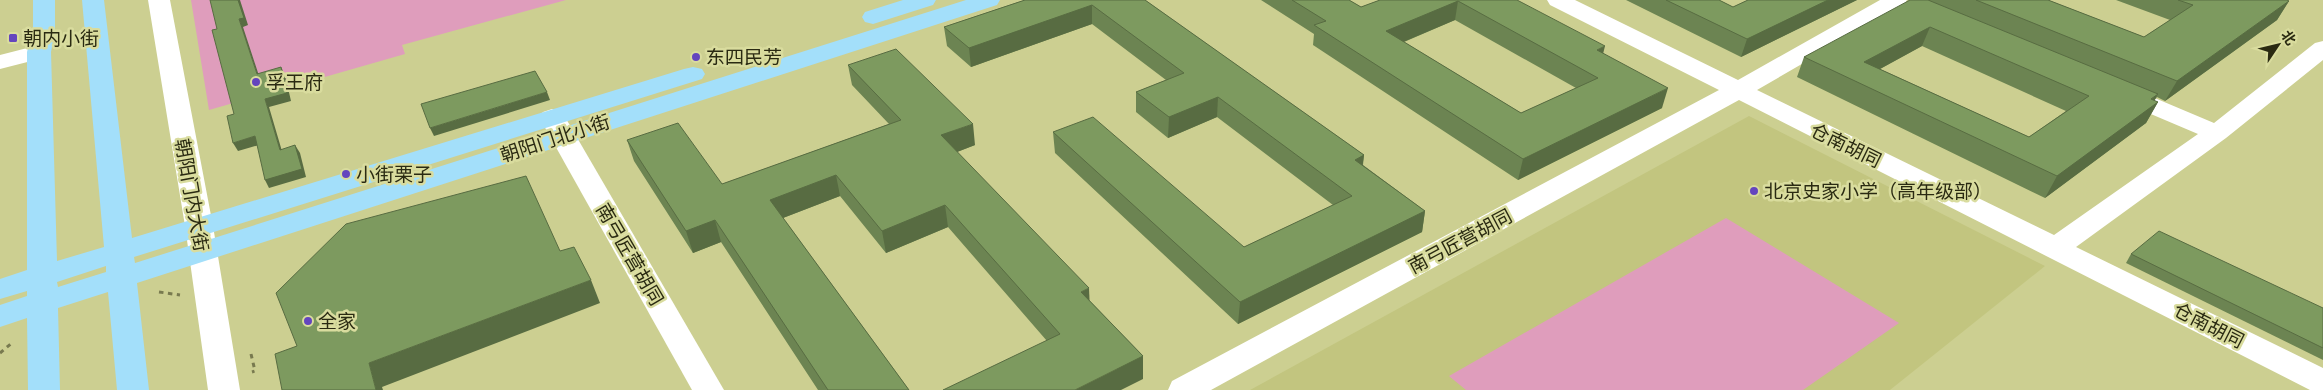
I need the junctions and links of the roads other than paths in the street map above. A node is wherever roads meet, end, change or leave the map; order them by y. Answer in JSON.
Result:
{"nodes":[{"id":1,"x":44,"y":0,"type":"edge"},
{"id":2,"x":92,"y":0,"type":"edge"},
{"id":3,"x":159,"y":0,"type":"edge"},
{"id":4,"x":925,"y":0,"type":"edge"},
{"id":5,"x":989,"y":0,"type":"edge"},
{"id":6,"x":1558,"y":0,"type":"edge"},
{"id":7,"x":1903,"y":3,"type":"edge"},
{"id":8,"x":2323,"y":48,"type":"edge"},
{"id":9,"x":39,"y":52,"type":"junction"},
{"id":10,"x":0,"y":62,"type":"edge"},
{"id":11,"x":2098,"y":84,"type":"edge"},
{"id":12,"x":1736,"y":91,"type":"junction"},
{"id":13,"x":557,"y":126,"type":"junction"},
{"id":14,"x":2217,"y":133,"type":"junction"},
{"id":15,"x":201,"y":239,"type":"junction"},
{"id":16,"x":2055,"y":248,"type":"junction"},
{"id":17,"x":120,"y":264,"type":"junction"},
{"id":18,"x":0,"y":289,"type":"edge"},
{"id":19,"x":42,"y":289,"type":"junction"},
{"id":20,"x":0,"y":316,"type":"edge"},
{"id":21,"x":2323,"y":382,"type":"edge"},
{"id":22,"x":44,"y":390,"type":"edge"},
{"id":23,"x":133,"y":390,"type":"edge"},
{"id":24,"x":224,"y":390,"type":"edge"},
{"id":25,"x":708,"y":390,"type":"edge"},
{"id":26,"x":1184,"y":390,"type":"edge"}],
"edges":[{"from":1,"to":9,"type":"main road"},
{"from":2,"to":17,"type":"main road"},
{"from":3,"to":15,"type":"street","name":"朝阳门内大街"},
{"from":4,"to":13,"type":"main road","name":"朝阳门北小街"},
{"from":5,"to":13,"type":"main road","name":"朝阳门北小街"},
{"from":6,"to":12,"type":"street","name":"仓南胡同"},
{"from":7,"to":12,"type":"street","name":"南弓匠营胡同"},
{"from":8,"to":14,"type":"street"},
{"from":9,"to":10,"type":"street"},
{"from":9,"to":19,"type":"main road"},
{"from":11,"to":14,"type":"street"},
{"from":12,"to":16,"type":"street","name":"仓南胡同"},
{"from":12,"to":26,"type":"street","name":"南弓匠营胡同"},
{"from":13,"to":15,"type":"main road","name":"朝阳门北小街"},
{"from":13,"to":25,"type":"street","name":"南弓匠营胡同"},
{"from":14,"to":16,"type":"street"},
{"from":15,"to":17,"type":"main road","name":"朝阳门北小街"},
{"from":15,"to":24,"type":"street","name":"朝阳门内大街"},
{"from":16,"to":21,"type":"street","name":"仓南胡同"},
{"from":17,"to":19,"type":"main road","name":"朝阳门北小街"},
{"from":17,"to":23,"type":"main road"},
{"from":18,"to":19,"type":"main road"},
{"from":19,"to":20,"type":"main road"},
{"from":19,"to":22,"type":"main road"}]}
